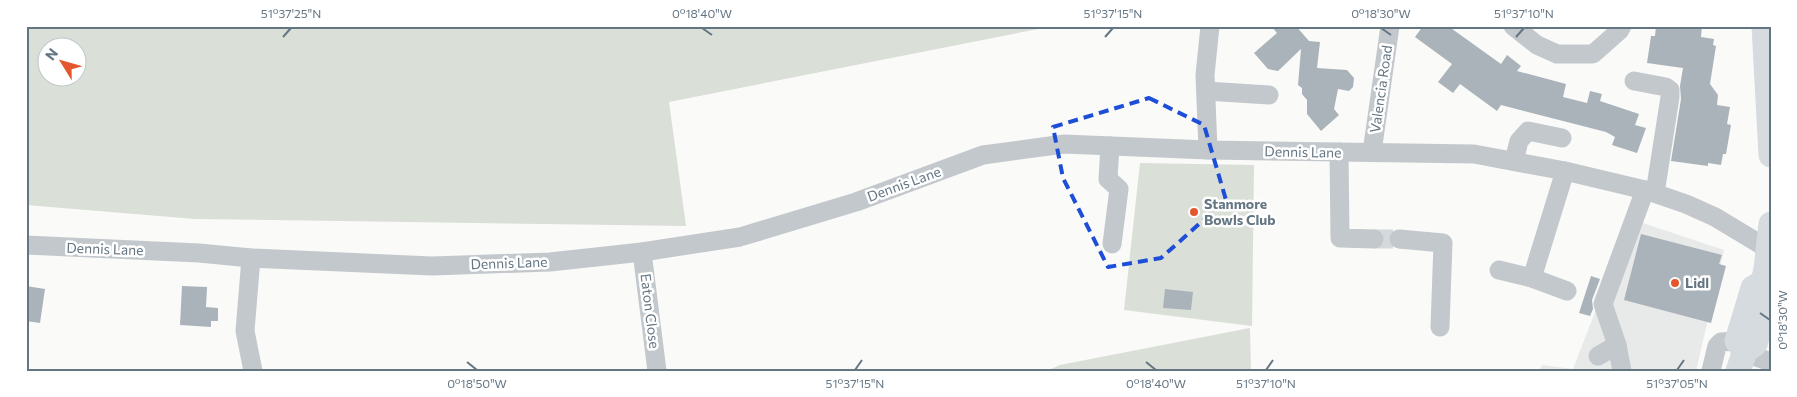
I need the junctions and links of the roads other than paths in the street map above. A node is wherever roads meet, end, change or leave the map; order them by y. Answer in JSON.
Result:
{"nodes":[{"id":1,"x":1210,"y":26,"type":"edge"},
{"id":2,"x":1390,"y":26,"type":"edge"},
{"id":3,"x":1622,"y":26,"type":"edge"},
{"id":4,"x":1517,"y":27,"type":"edge"},
{"id":5,"x":1767,"y":28,"type":"edge"},
{"id":6,"x":1634,"y":81,"type":"dead end"},
{"id":7,"x":1206,"y":91,"type":"junction"},
{"id":8,"x":1269,"y":96,"type":"dead end"},
{"id":9,"x":1562,"y":138,"type":"dead end"},
{"id":10,"x":1110,"y":146,"type":"junction"},
{"id":11,"x":1208,"y":150,"type":"junction"},
{"id":12,"x":1339,"y":152,"type":"junction"},
{"id":13,"x":1372,"y":152,"type":"junction"},
{"id":14,"x":1771,"y":154,"type":"edge"},
{"id":15,"x":1514,"y":161,"type":"junction"},
{"id":16,"x":1565,"y":171,"type":"junction"},
{"id":17,"x":1650,"y":192,"type":"junction"},
{"id":18,"x":1771,"y":224,"type":"edge"},
{"id":19,"x":1374,"y":239,"type":"tunnel mouth"},
{"id":20,"x":1399,"y":239,"type":"tunnel mouth"},
{"id":21,"x":1112,"y":244,"type":"dead end"},
{"id":22,"x":26,"y":245,"type":"edge"},
{"id":23,"x":642,"y":252,"type":"junction"},
{"id":24,"x":251,"y":258,"type":"junction"},
{"id":25,"x":1499,"y":270,"type":"dead end"},
{"id":26,"x":1768,"y":276,"type":"edge"},
{"id":27,"x":1532,"y":278,"type":"junction"},
{"id":28,"x":1567,"y":291,"type":"dead end"},
{"id":29,"x":1767,"y":316,"type":"edge"},
{"id":30,"x":1440,"y":327,"type":"dead end"},
{"id":31,"x":1617,"y":345,"type":"junction"},
{"id":32,"x":1737,"y":352,"type":"edge"},
{"id":33,"x":1598,"y":356,"type":"dead end"},
{"id":34,"x":1771,"y":362,"type":"edge"},
{"id":35,"x":253,"y":371,"type":"edge"},
{"id":36,"x":657,"y":371,"type":"edge"},
{"id":37,"x":1622,"y":371,"type":"edge"},
{"id":38,"x":1711,"y":371,"type":"edge"}],
"edges":[{"from":1,"to":7,"type":"street"},
{"from":2,"to":13,"type":"street","name":"Valencia Road"},
{"from":3,"to":4,"type":"street"},
{"from":5,"to":14,"type":"main road"},
{"from":6,"to":17,"type":"street"},
{"from":7,"to":8,"type":"street"},
{"from":7,"to":11,"type":"street"},
{"from":9,"to":15,"type":"street"},
{"from":10,"to":11,"type":"street","name":"Dennis Lane"},
{"from":10,"to":21,"type":"street"},
{"from":10,"to":23,"type":"street","name":"Dennis Lane"},
{"from":11,"to":12,"type":"street","name":"Dennis Lane"},
{"from":12,"to":13,"type":"street","name":"Dennis Lane"},
{"from":12,"to":19,"type":"street"},
{"from":13,"to":15,"type":"street","name":"Dennis Lane"},
{"from":15,"to":16,"type":"street","name":"Dennis Lane"},
{"from":16,"to":17,"type":"street","name":"Dennis Lane"},
{"from":16,"to":27,"type":"street"},
{"from":17,"to":26,"type":"street","name":"Dennis Lane"},
{"from":17,"to":31,"type":"street"},
{"from":18,"to":26,"type":"main road"},
{"from":20,"to":30,"type":"street"},
{"from":22,"to":24,"type":"street","name":"Dennis Lane"},
{"from":23,"to":24,"type":"street","name":"Dennis Lane"},
{"from":23,"to":36,"type":"street","name":"Eaton Close"},
{"from":24,"to":35,"type":"street"},
{"from":25,"to":27,"type":"street"},
{"from":26,"to":29,"type":"main road"},
{"from":26,"to":32,"type":"main road"},
{"from":27,"to":28,"type":"street"},
{"from":29,"to":32,"type":"main road"},
{"from":31,"to":33,"type":"street"},
{"from":31,"to":37,"type":"street"},
{"from":32,"to":34,"type":"street"},
{"from":32,"to":38,"type":"street"}]}
